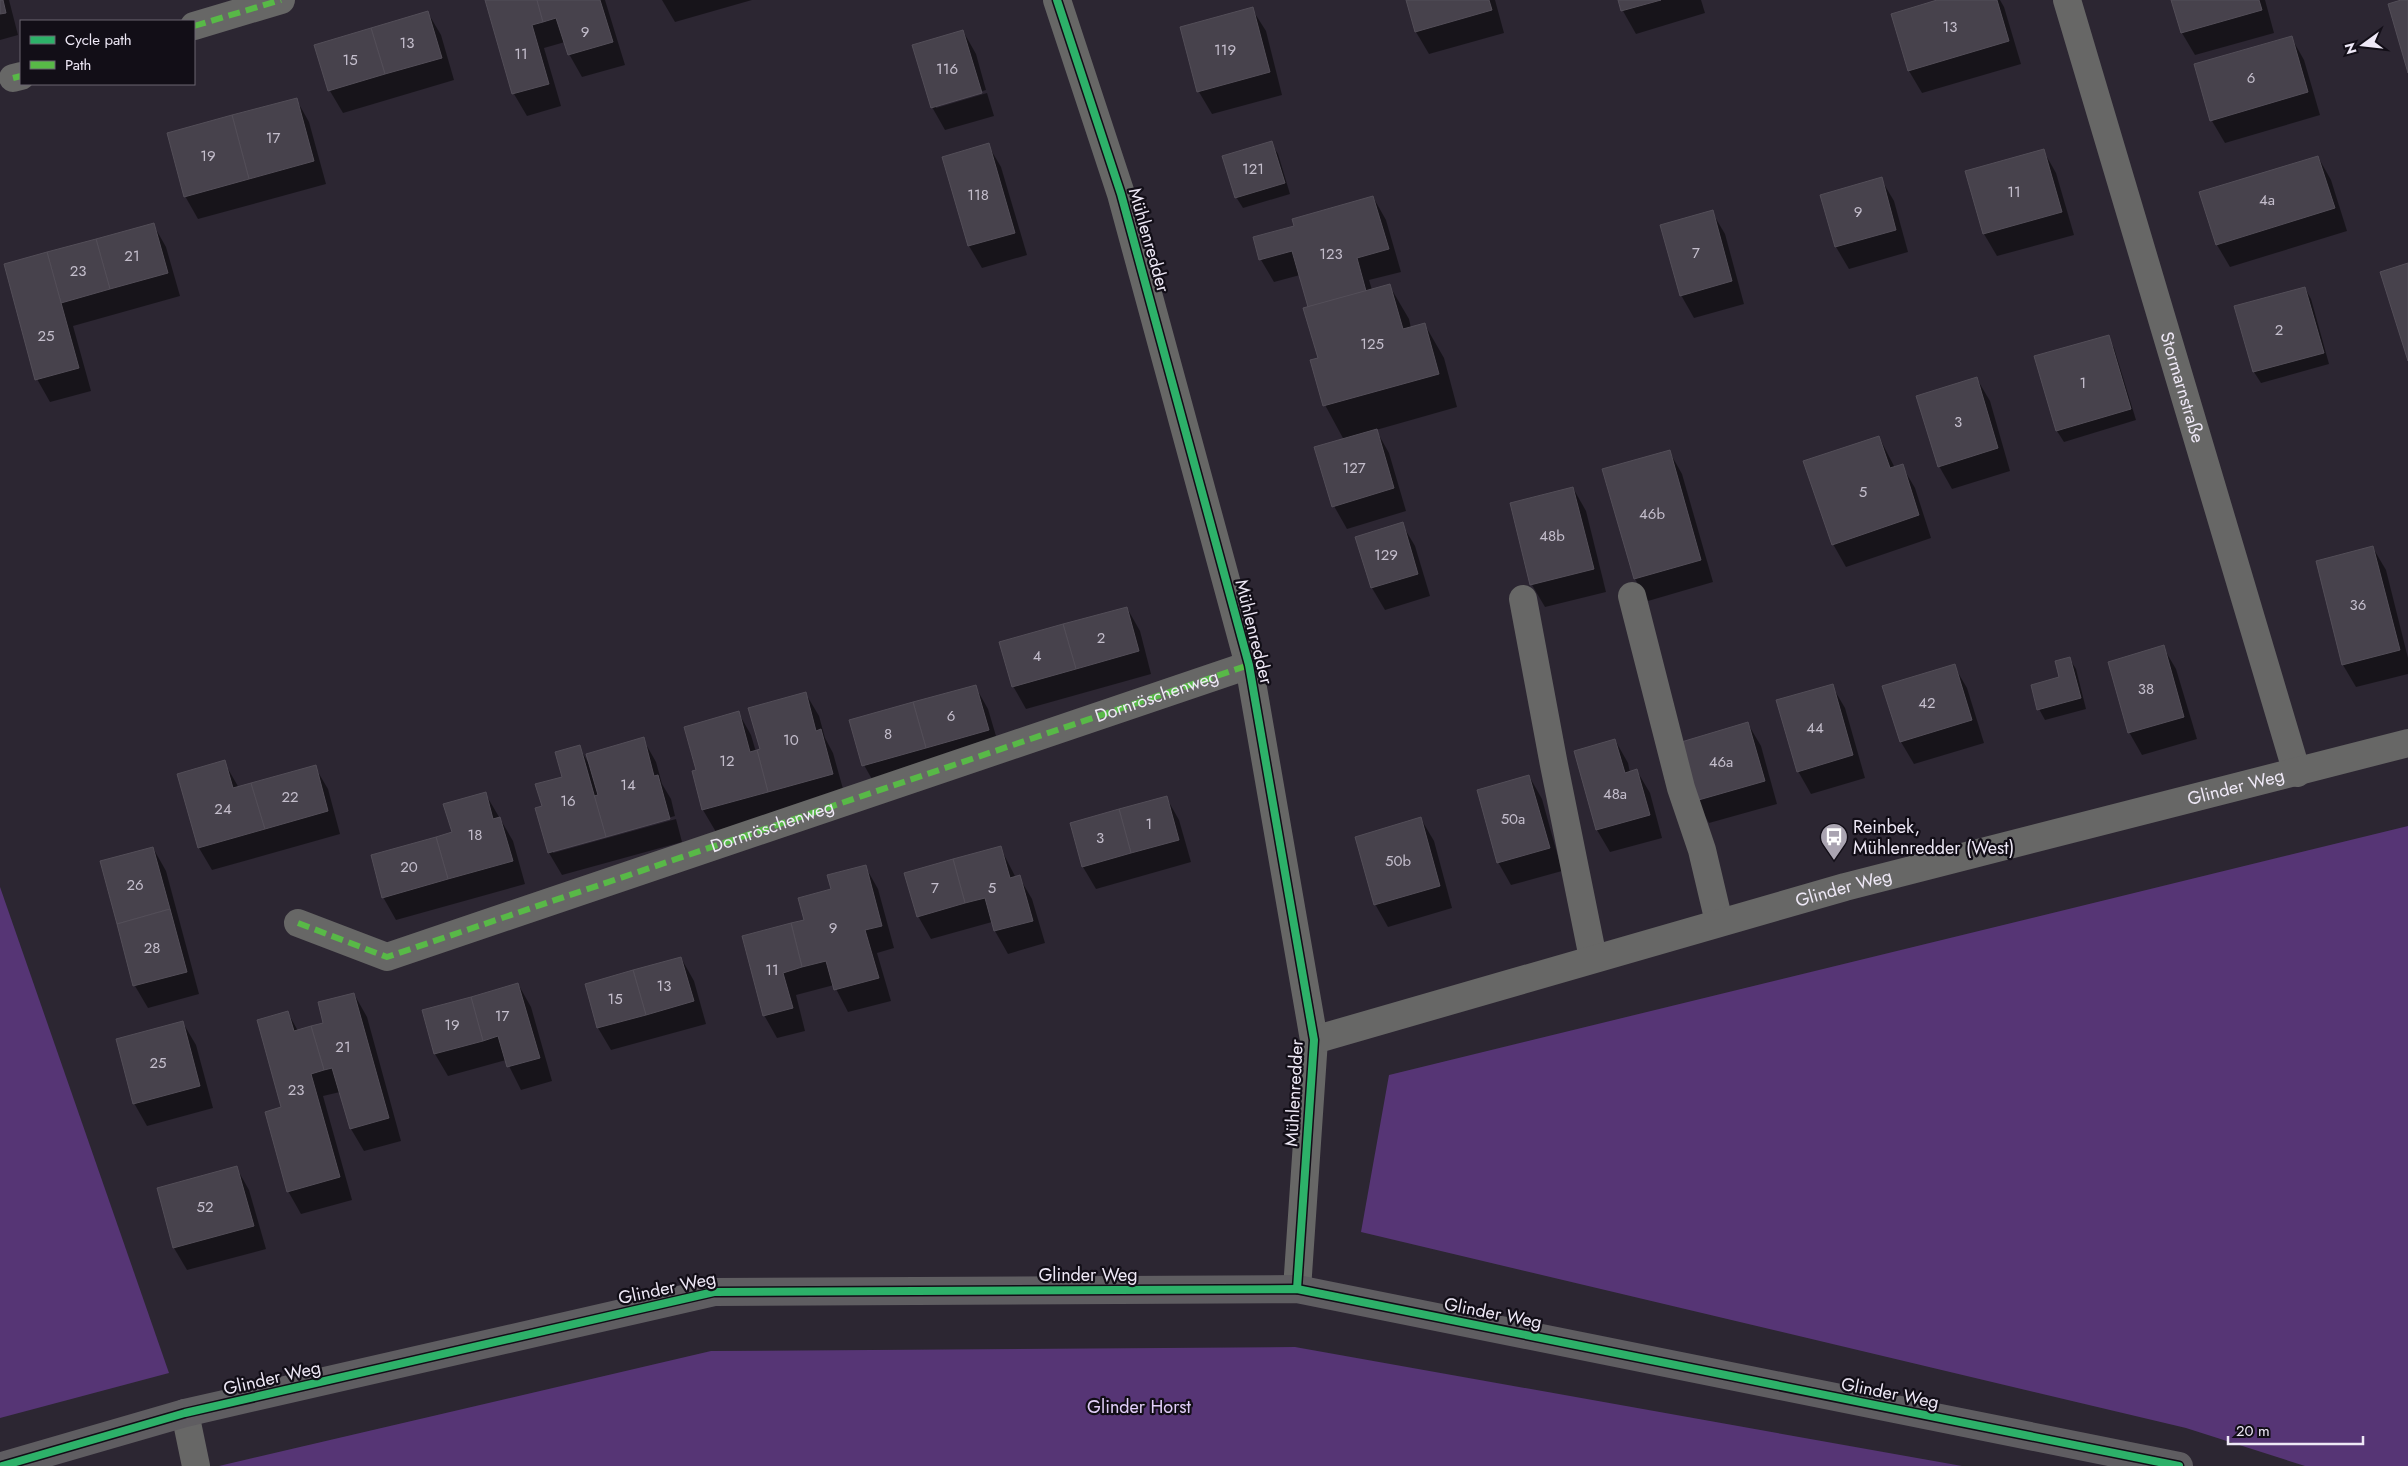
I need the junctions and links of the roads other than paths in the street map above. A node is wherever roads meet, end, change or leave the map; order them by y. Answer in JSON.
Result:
{"nodes":[{"id":1,"x":281,"y":0,"type":"edge"},
{"id":2,"x":1057,"y":0,"type":"edge"},
{"id":3,"x":2067,"y":0,"type":"edge"},
{"id":4,"x":195,"y":26,"type":"edge"},
{"id":5,"x":1632,"y":596,"type":"dead end"},
{"id":6,"x":1524,"y":599,"type":"dead end"},
{"id":7,"x":1249,"y":665,"type":"junction"},
{"id":8,"x":2408,"y":743,"type":"edge"},
{"id":9,"x":2297,"y":773,"type":"junction"},
{"id":10,"x":1719,"y":922,"type":"junction"},
{"id":11,"x":298,"y":923,"type":"dead end"},
{"id":12,"x":1593,"y":958,"type":"junction"},
{"id":13,"x":1314,"y":1040,"type":"junction"},
{"id":14,"x":1297,"y":1289,"type":"junction"},
{"id":15,"x":185,"y":1413,"type":"junction"},
{"id":16,"x":2,"y":1466,"type":"edge"},
{"id":17,"x":196,"y":1466,"type":"edge"},
{"id":18,"x":2179,"y":1466,"type":"edge"}],
"edges":[{"from":1,"to":4,"type":"street"},
{"from":2,"to":7,"type":"street","name":"Mühlenredder"},
{"from":3,"to":9,"type":"street","name":"Stormarnstraße"},
{"from":5,"to":10,"type":"street"},
{"from":6,"to":12,"type":"street"},
{"from":7,"to":11,"type":"street","name":"Dornröschenweg"},
{"from":7,"to":13,"type":"street","name":"Mühlenredder"},
{"from":8,"to":9,"type":"street","name":"Glinder Weg"},
{"from":9,"to":10,"type":"street","name":"Glinder Weg"},
{"from":10,"to":12,"type":"street","name":"Glinder Weg"},
{"from":12,"to":13,"type":"street","name":"Glinder Weg"},
{"from":13,"to":14,"type":"street","name":"Mühlenredder"},
{"from":14,"to":15,"type":"main road","name":"Glinder Weg"},
{"from":14,"to":18,"type":"main road","name":"Glinder Weg"},
{"from":15,"to":16,"type":"main road","name":"Glinder Weg"},
{"from":15,"to":17,"type":"street"}]}
